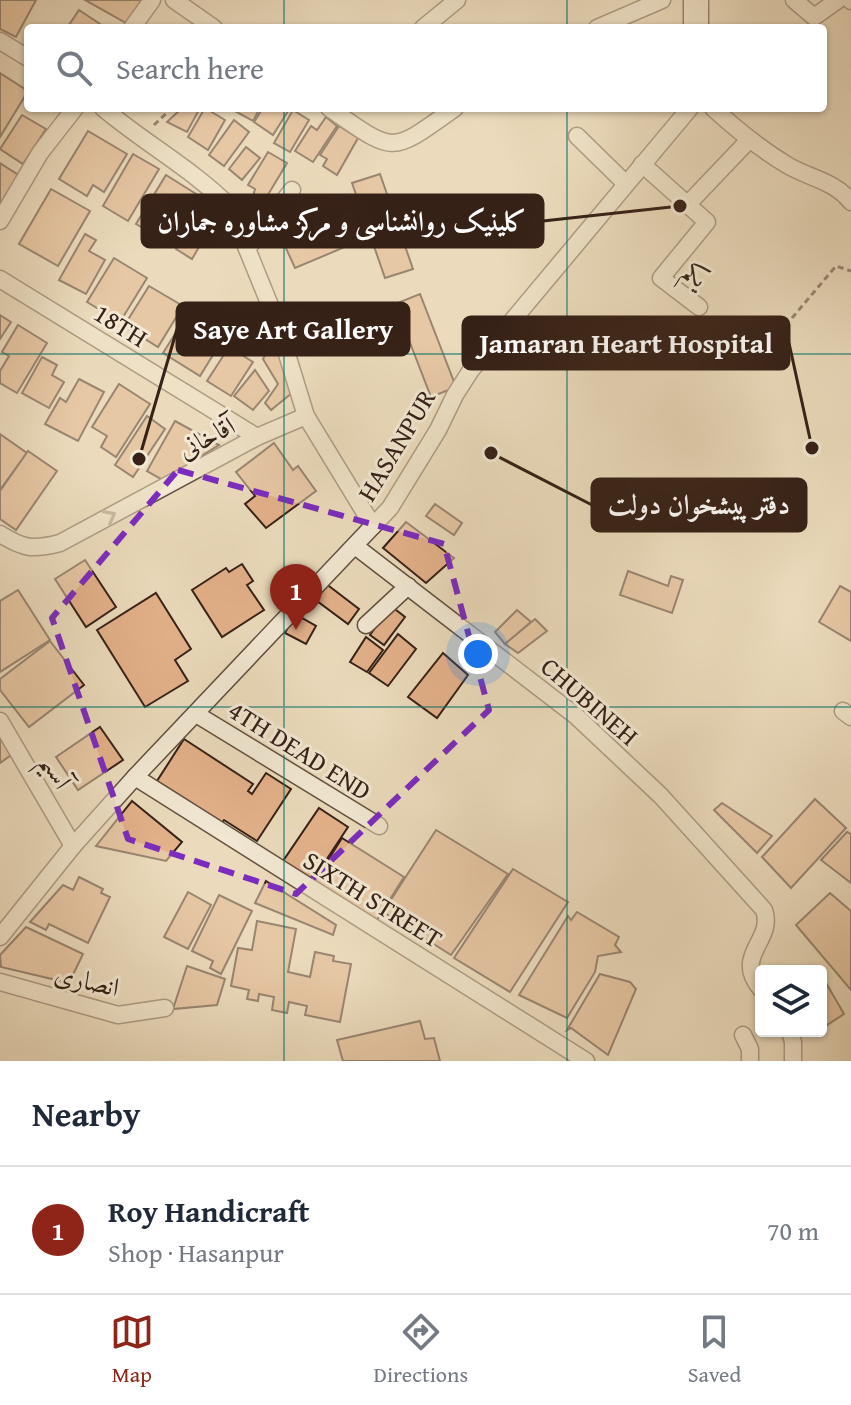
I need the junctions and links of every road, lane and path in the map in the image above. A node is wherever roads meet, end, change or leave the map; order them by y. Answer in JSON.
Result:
{"nodes":[{"id":1,"x":174,"y":0,"type":"edge"},
{"id":2,"x":457,"y":0,"type":"edge"},
{"id":3,"x":662,"y":0,"type":"edge"},
{"id":4,"x":696,"y":0,"type":"edge"},
{"id":5,"x":794,"y":0,"type":"edge"},
{"id":6,"x":838,"y":0,"type":"edge"},
{"id":7,"x":148,"y":2,"type":"edge"},
{"id":8,"x":134,"y":24,"type":"edge"},
{"id":9,"x":208,"y":24,"type":"edge"},
{"id":10,"x":432,"y":24,"type":"edge"},
{"id":11,"x":606,"y":24,"type":"edge"},
{"id":12,"x":696,"y":24,"type":"edge"},
{"id":13,"x":0,"y":41,"type":"edge"},
{"id":14,"x":24,"y":56,"type":"edge"},
{"id":15,"x":72,"y":112,"type":"edge"},
{"id":16,"x":108,"y":112,"type":"edge"},
{"id":17,"x":168,"y":112,"type":"edge"},
{"id":18,"x":335,"y":112,"type":"edge"},
{"id":19,"x":449,"y":112,"type":"edge"},
{"id":20,"x":687,"y":112,"type":"edge"},
{"id":21,"x":717,"y":112,"type":"edge"},
{"id":22,"x":577,"y":136,"type":"dead end"},
{"id":23,"x":139,"y":138,"type":"junction"},
{"id":24,"x":748,"y":141,"type":"junction"},
{"id":25,"x":642,"y":164,"type":"junction"},
{"id":26,"x":625,"y":183,"type":"junction"},
{"id":27,"x":292,"y":190,"type":"dead end"},
{"id":28,"x":851,"y":202,"type":"edge"},
{"id":29,"x":688,"y":204,"type":"junction"},
{"id":30,"x":0,"y":221,"type":"edge"},
{"id":31,"x":247,"y":249,"type":"junction"},
{"id":32,"x":851,"y":271,"type":"edge"},
{"id":33,"x":0,"y":279,"type":"edge"},
{"id":34,"x":699,"y":307,"type":"dead end"},
{"id":35,"x":792,"y":318,"type":"dead end"},
{"id":36,"x":306,"y":416,"type":"junction"},
{"id":37,"x":257,"y":437,"type":"junction"},
{"id":38,"x":373,"y":526,"type":"junction"},
{"id":39,"x":0,"y":534,"type":"edge"},
{"id":40,"x":355,"y":546,"type":"junction"},
{"id":41,"x":408,"y":586,"type":"junction"},
{"id":42,"x":366,"y":625,"type":"dead end"},
{"id":43,"x":196,"y":714,"type":"junction"},
{"id":44,"x":0,"y":721,"type":"edge"},
{"id":45,"x":135,"y":777,"type":"junction"},
{"id":46,"x":379,"y":826,"type":"dead end"},
{"id":47,"x":73,"y":846,"type":"junction"},
{"id":48,"x":0,"y":937,"type":"edge"},
{"id":49,"x":755,"y":979,"type":"edge"},
{"id":50,"x":0,"y":982,"type":"edge"},
{"id":51,"x":165,"y":1008,"type":"dead end"},
{"id":52,"x":743,"y":1035,"type":"dead end"},
{"id":53,"x":792,"y":1037,"type":"edge"},
{"id":54,"x":586,"y":1061,"type":"edge"},
{"id":55,"x":750,"y":1061,"type":"edge"},
{"id":56,"x":793,"y":1061,"type":"edge"}],
"edges":[{"from":1,"to":9,"type":"street"},
{"from":2,"to":10,"type":"street"},
{"from":3,"to":11,"type":"street"},
{"from":4,"to":12,"type":"main road"},
{"from":5,"to":6,"type":"street"},
{"from":7,"to":8,"type":"street"},
{"from":13,"to":14,"type":"street"},
{"from":15,"to":30,"type":"street"},
{"from":16,"to":23,"type":"street"},
{"from":17,"to":23,"type":"path"},
{"from":18,"to":19,"type":"street"},
{"from":20,"to":25,"type":"street","name":"HASANPUR"},
{"from":21,"to":24,"type":"street"},
{"from":22,"to":26,"type":"street"},
{"from":23,"to":31,"type":"street"},
{"from":24,"to":28,"type":"street"},
{"from":24,"to":29,"type":"street"},
{"from":25,"to":26,"type":"street","name":"HASANPUR"},
{"from":25,"to":29,"type":"street","name":"یکم"},
{"from":26,"to":38,"type":"street","name":"HASANPUR"},
{"from":27,"to":31,"type":"street"},
{"from":29,"to":34,"type":"street","name":"یکم"},
{"from":31,"to":36,"type":"street"},
{"from":32,"to":35,"type":"path"},
{"from":33,"to":37,"type":"street","name":"18TH"},
{"from":36,"to":37,"type":"street","name":"آقاخانی"},
{"from":36,"to":38,"type":"street"},
{"from":39,"to":37,"type":"street","name":"آقاخانی","one_way":true},
{"from":38,"to":40,"type":"street","name":"HASANPUR"},
{"from":40,"to":41,"type":"street","name":"CHUBINEH"},
{"from":40,"to":43,"type":"street","name":"HASANPUR"},
{"from":41,"to":42,"type":"street"},
{"from":41,"to":49,"type":"street","name":"CHUBINEH"},
{"from":43,"to":45,"type":"street","name":"HASANPUR"},
{"from":43,"to":46,"type":"street","name":"4TH DEAD END"},
{"from":44,"to":47,"type":"street","name":"آسیم"},
{"from":45,"to":47,"type":"street","name":"HASANPUR"},
{"from":45,"to":54,"type":"street","name":"SIXTH STREET"},
{"from":47,"to":48,"type":"street","name":"HASANPUR"},
{"from":50,"to":51,"type":"street","name":"انصاری"},
{"from":52,"to":55,"type":"street"},
{"from":53,"to":56,"type":"street"}]}
